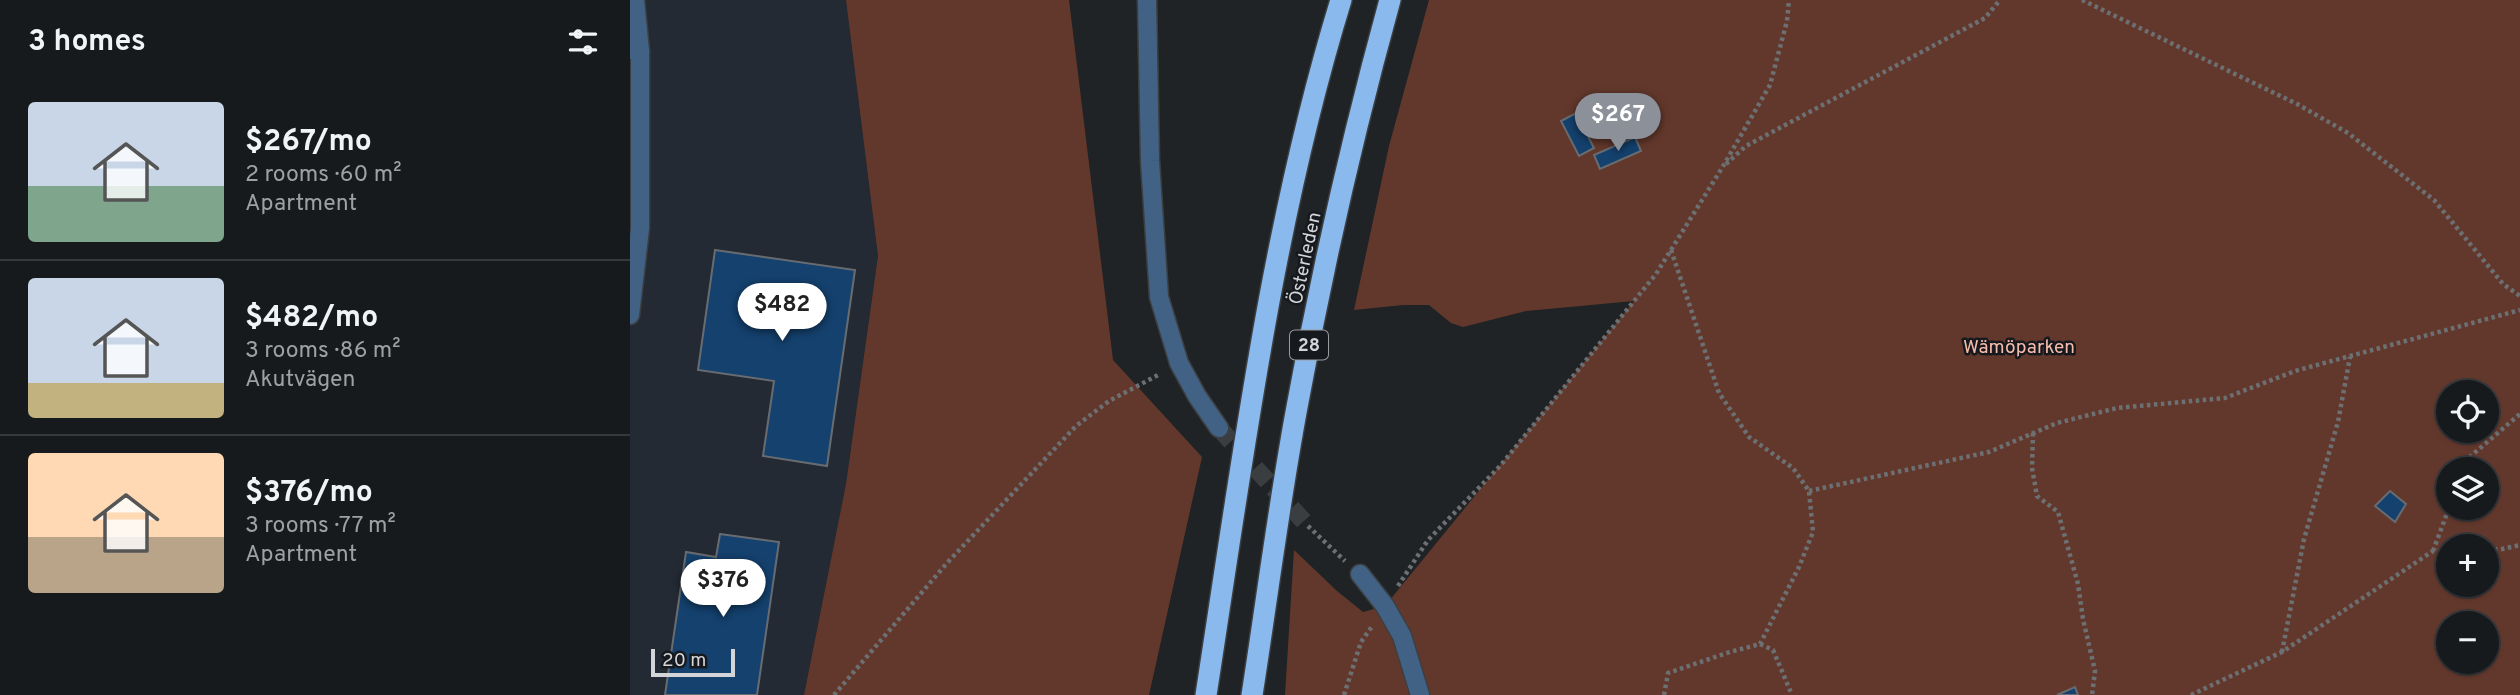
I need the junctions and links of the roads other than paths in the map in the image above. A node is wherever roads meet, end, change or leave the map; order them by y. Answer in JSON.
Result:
{"nodes":[{"id":1,"x":635,"y":0,"type":"edge"},
{"id":2,"x":1341,"y":0,"type":"edge"},
{"id":3,"x":1390,"y":0,"type":"edge"},
{"id":4,"x":1148,"y":9,"type":"edge"},
{"id":5,"x":635,"y":51,"type":"edge"},
{"id":6,"x":630,"y":315,"type":"edge"},
{"id":7,"x":1219,"y":428,"type":"tunnel mouth"},
{"id":8,"x":1360,"y":574,"type":"road end"},
{"id":9,"x":1206,"y":695,"type":"edge"},
{"id":10,"x":1252,"y":695,"type":"edge"},
{"id":11,"x":1420,"y":695,"type":"edge"}],
"edges":[{"from":1,"to":5,"type":"street"},
{"from":2,"to":9,"type":"highway","name":"Österleden","number":"28"},
{"from":3,"to":10,"type":"highway","name":"Österleden","number":"28"},
{"from":4,"to":7,"type":"street"},
{"from":5,"to":6,"type":"street"},
{"from":8,"to":11,"type":"street"}]}
